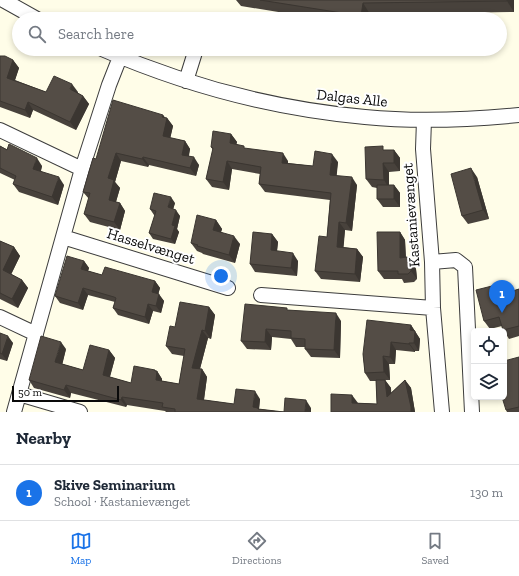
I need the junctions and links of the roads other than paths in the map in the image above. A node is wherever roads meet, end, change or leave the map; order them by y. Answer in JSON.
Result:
{"nodes":[{"id":1,"x":3,"y":0,"type":"edge"},
{"id":2,"x":24,"y":12,"type":"edge"},
{"id":3,"x":194,"y":56,"type":"edge"},
{"id":4,"x":120,"y":57,"type":"joint"},
{"id":5,"x":186,"y":81,"type":"junction"},
{"id":6,"x":519,"y":115,"type":"edge"},
{"id":7,"x":424,"y":120,"type":"junction"},
{"id":8,"x":0,"y":130,"type":"edge"},
{"id":9,"x":82,"y":169,"type":"junction"},
{"id":10,"x":63,"y":237,"type":"junction"},
{"id":11,"x":432,"y":262,"type":"junction"},
{"id":12,"x":228,"y":288,"type":"dead end"},
{"id":13,"x":261,"y":295,"type":"dead end"},
{"id":14,"x":434,"y":308,"type":"junction"},
{"id":15,"x":0,"y":316,"type":"edge"},
{"id":16,"x":36,"y":334,"type":"junction"},
{"id":17,"x":19,"y":394,"type":"junction"},
{"id":18,"x":14,"y":412,"type":"edge"},
{"id":19,"x":80,"y":412,"type":"edge"},
{"id":20,"x":442,"y":412,"type":"edge"},
{"id":21,"x":472,"y":412,"type":"edge"}],
"edges":[{"from":1,"to":2,"type":"street"},
{"from":3,"to":5,"type":"street"},
{"from":4,"to":5,"type":"street","name":"Dalgas Alle"},
{"from":4,"to":9,"type":"street"},
{"from":5,"to":7,"type":"street","name":"Dalgas Alle"},
{"from":6,"to":7,"type":"street","name":"Dalgas Alle"},
{"from":7,"to":11,"type":"street","name":"Kastanievænget"},
{"from":8,"to":9,"type":"street"},
{"from":9,"to":10,"type":"street"},
{"from":10,"to":12,"type":"street","name":"Hasselvænget"},
{"from":10,"to":16,"type":"street"},
{"from":11,"to":14,"type":"street","name":"Kastanievænget"},
{"from":11,"to":21,"type":"street"},
{"from":13,"to":14,"type":"street"},
{"from":14,"to":20,"type":"street","name":"Kastanievænget"},
{"from":15,"to":16,"type":"street"},
{"from":16,"to":17,"type":"street"},
{"from":17,"to":18,"type":"street"},
{"from":17,"to":19,"type":"street"}]}
